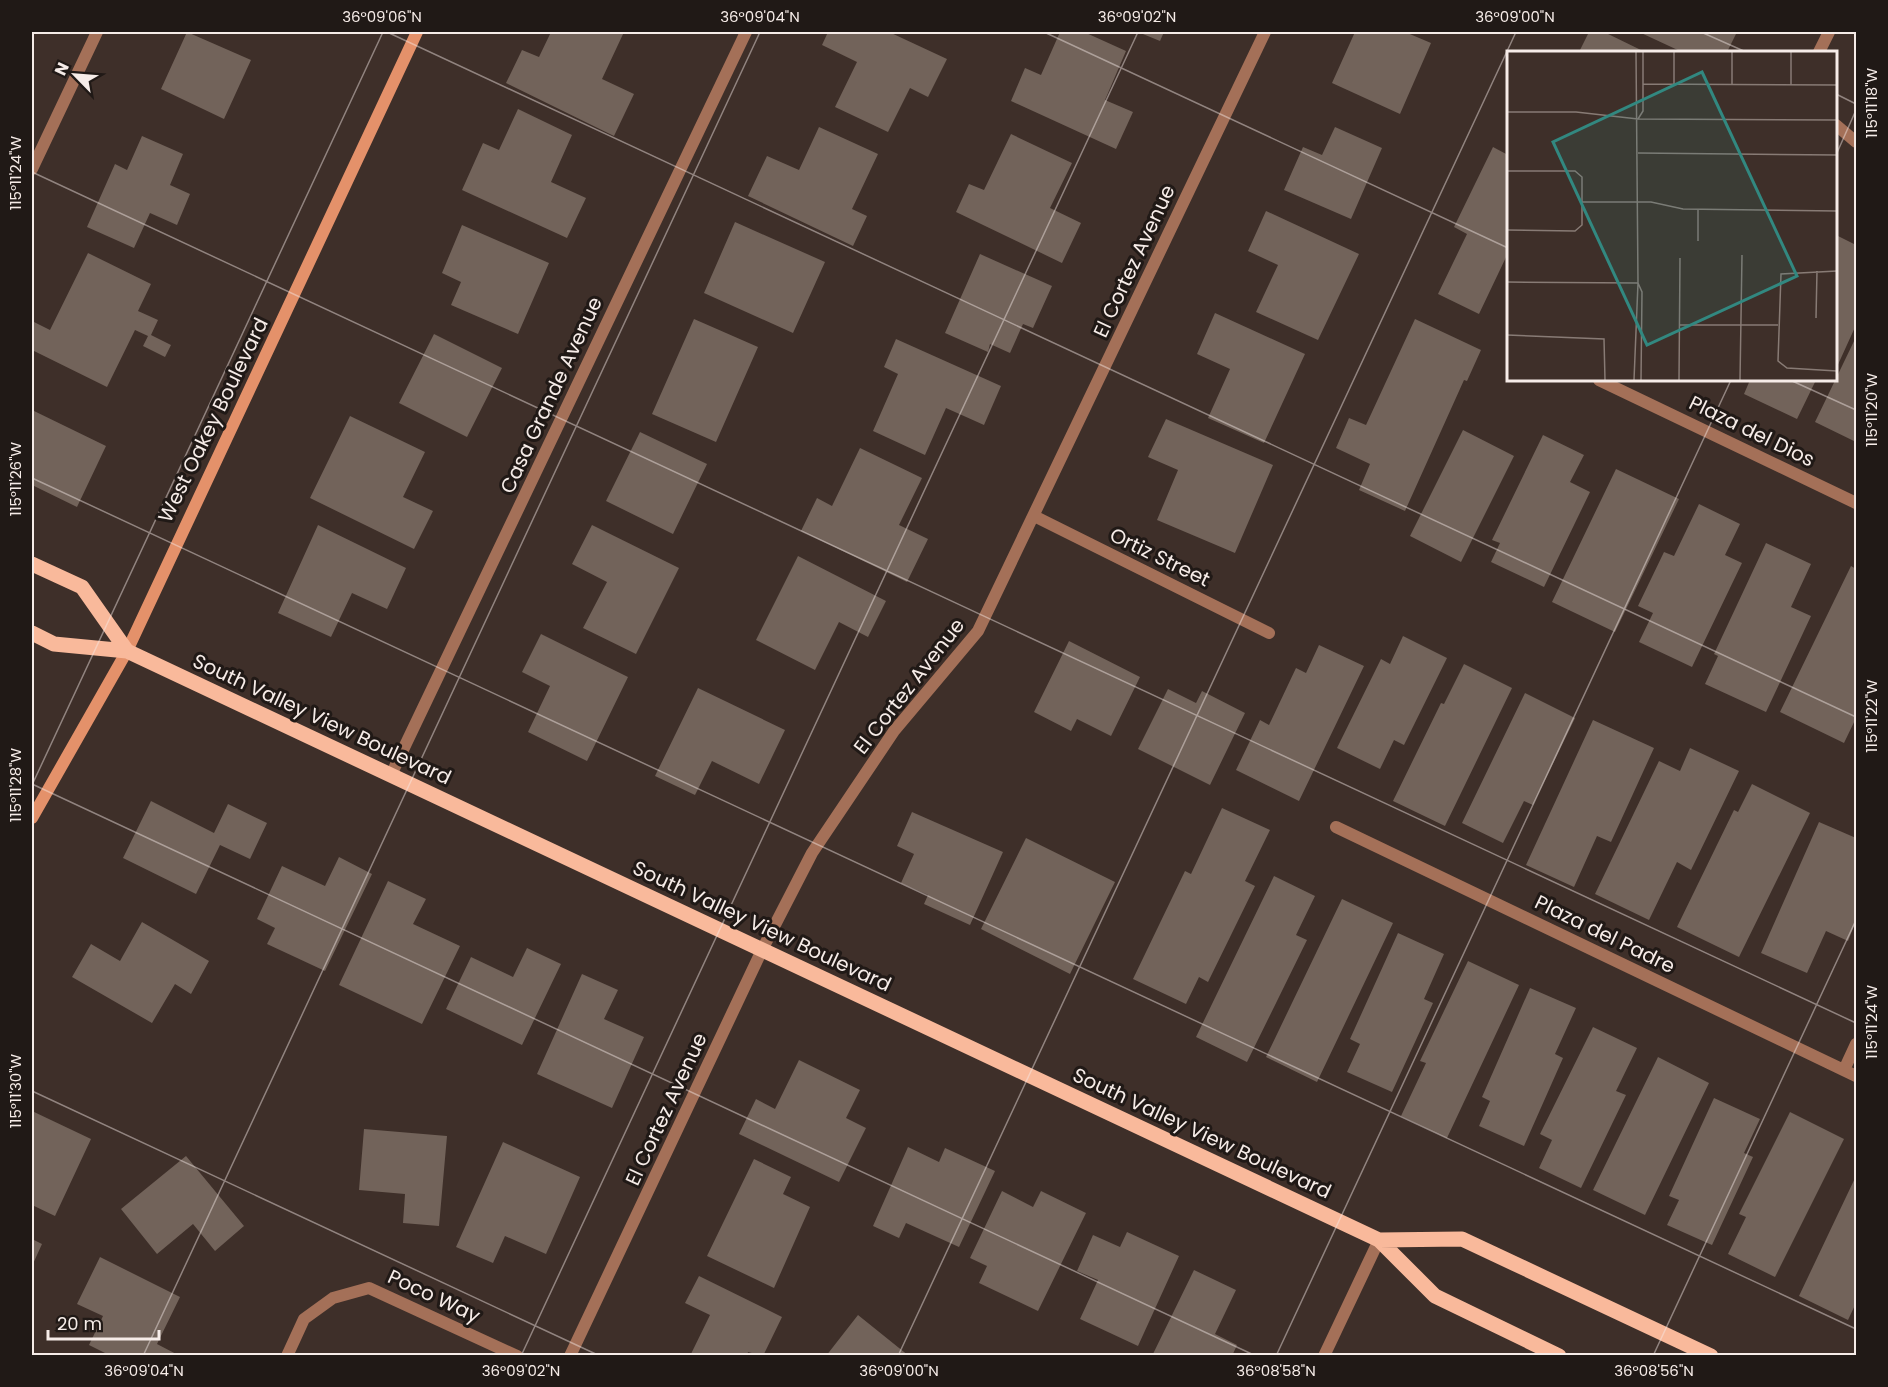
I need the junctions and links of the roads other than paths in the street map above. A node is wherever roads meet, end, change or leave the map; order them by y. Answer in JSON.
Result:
{"nodes":[{"id":1,"x":97,"y":32,"type":"edge"},
{"id":2,"x":417,"y":32,"type":"edge"},
{"id":3,"x":746,"y":32,"type":"edge"},
{"id":4,"x":1265,"y":32,"type":"edge"},
{"id":5,"x":1829,"y":32,"type":"edge"},
{"id":6,"x":1820,"y":51,"type":"edge"},
{"id":7,"x":1837,"y":126,"type":"edge"},
{"id":8,"x":1857,"y":142,"type":"edge"},
{"id":9,"x":32,"y":169,"type":"edge"},
{"id":10,"x":1601,"y":381,"type":"edge"},
{"id":11,"x":1857,"y":503,"type":"edge"},
{"id":12,"x":1034,"y":516,"type":"junction"},
{"id":13,"x":32,"y":564,"type":"edge"},
{"id":14,"x":32,"y":633,"type":"edge"},
{"id":15,"x":1269,"y":633,"type":"dead end"},
{"id":16,"x":127,"y":651,"type":"junction"},
{"id":17,"x":391,"y":775,"type":"junction"},
{"id":18,"x":32,"y":818,"type":"edge"},
{"id":19,"x":1336,"y":827,"type":"dead end"},
{"id":20,"x":762,"y":950,"type":"junction"},
{"id":21,"x":1857,"y":1044,"type":"edge"},
{"id":22,"x":1844,"y":1070,"type":"junction"},
{"id":23,"x":1857,"y":1076,"type":"edge"},
{"id":24,"x":1379,"y":1240,"type":"junction"},
{"id":25,"x":287,"y":1356,"type":"edge"},
{"id":26,"x":517,"y":1356,"type":"edge"},
{"id":27,"x":570,"y":1356,"type":"edge"},
{"id":28,"x":1324,"y":1356,"type":"edge"},
{"id":29,"x":1559,"y":1356,"type":"edge"},
{"id":30,"x":1711,"y":1356,"type":"edge"}],
"edges":[{"from":1,"to":9,"type":"street"},
{"from":2,"to":16,"type":"main road","name":"West Oakey Boulevard"},
{"from":3,"to":17,"type":"street","name":"Casa Grande Avenue"},
{"from":4,"to":12,"type":"street","name":"El Cortez Avenue"},
{"from":5,"to":6,"type":"street"},
{"from":7,"to":8,"type":"street"},
{"from":10,"to":11,"type":"street","name":"Plaza del Dios"},
{"from":12,"to":15,"type":"street","name":"Ortiz Street"},
{"from":12,"to":20,"type":"street","name":"El Cortez Avenue"},
{"from":13,"to":16,"type":"main road","name":"South Valley View Boulevard"},
{"from":14,"to":16,"type":"main road","name":"South Valley View Boulevard"},
{"from":16,"to":17,"type":"main road","name":"South Valley View Boulevard"},
{"from":16,"to":18,"type":"main road","name":"West Oakey Boulevard"},
{"from":17,"to":20,"type":"main road","name":"South Valley View Boulevard"},
{"from":19,"to":22,"type":"street","name":"Plaza del Padre"},
{"from":20,"to":24,"type":"main road","name":"South Valley View Boulevard"},
{"from":20,"to":27,"type":"street","name":"El Cortez Avenue"},
{"from":21,"to":22,"type":"street"},
{"from":22,"to":23,"type":"street","name":"Plaza del Padre"},
{"from":24,"to":28,"type":"street"},
{"from":24,"to":29,"type":"main road","name":"South Valley View Boulevard"},
{"from":24,"to":30,"type":"main road","name":"South Valley View Boulevard"},
{"from":25,"to":26,"type":"street","name":"Poco Way"}]}
